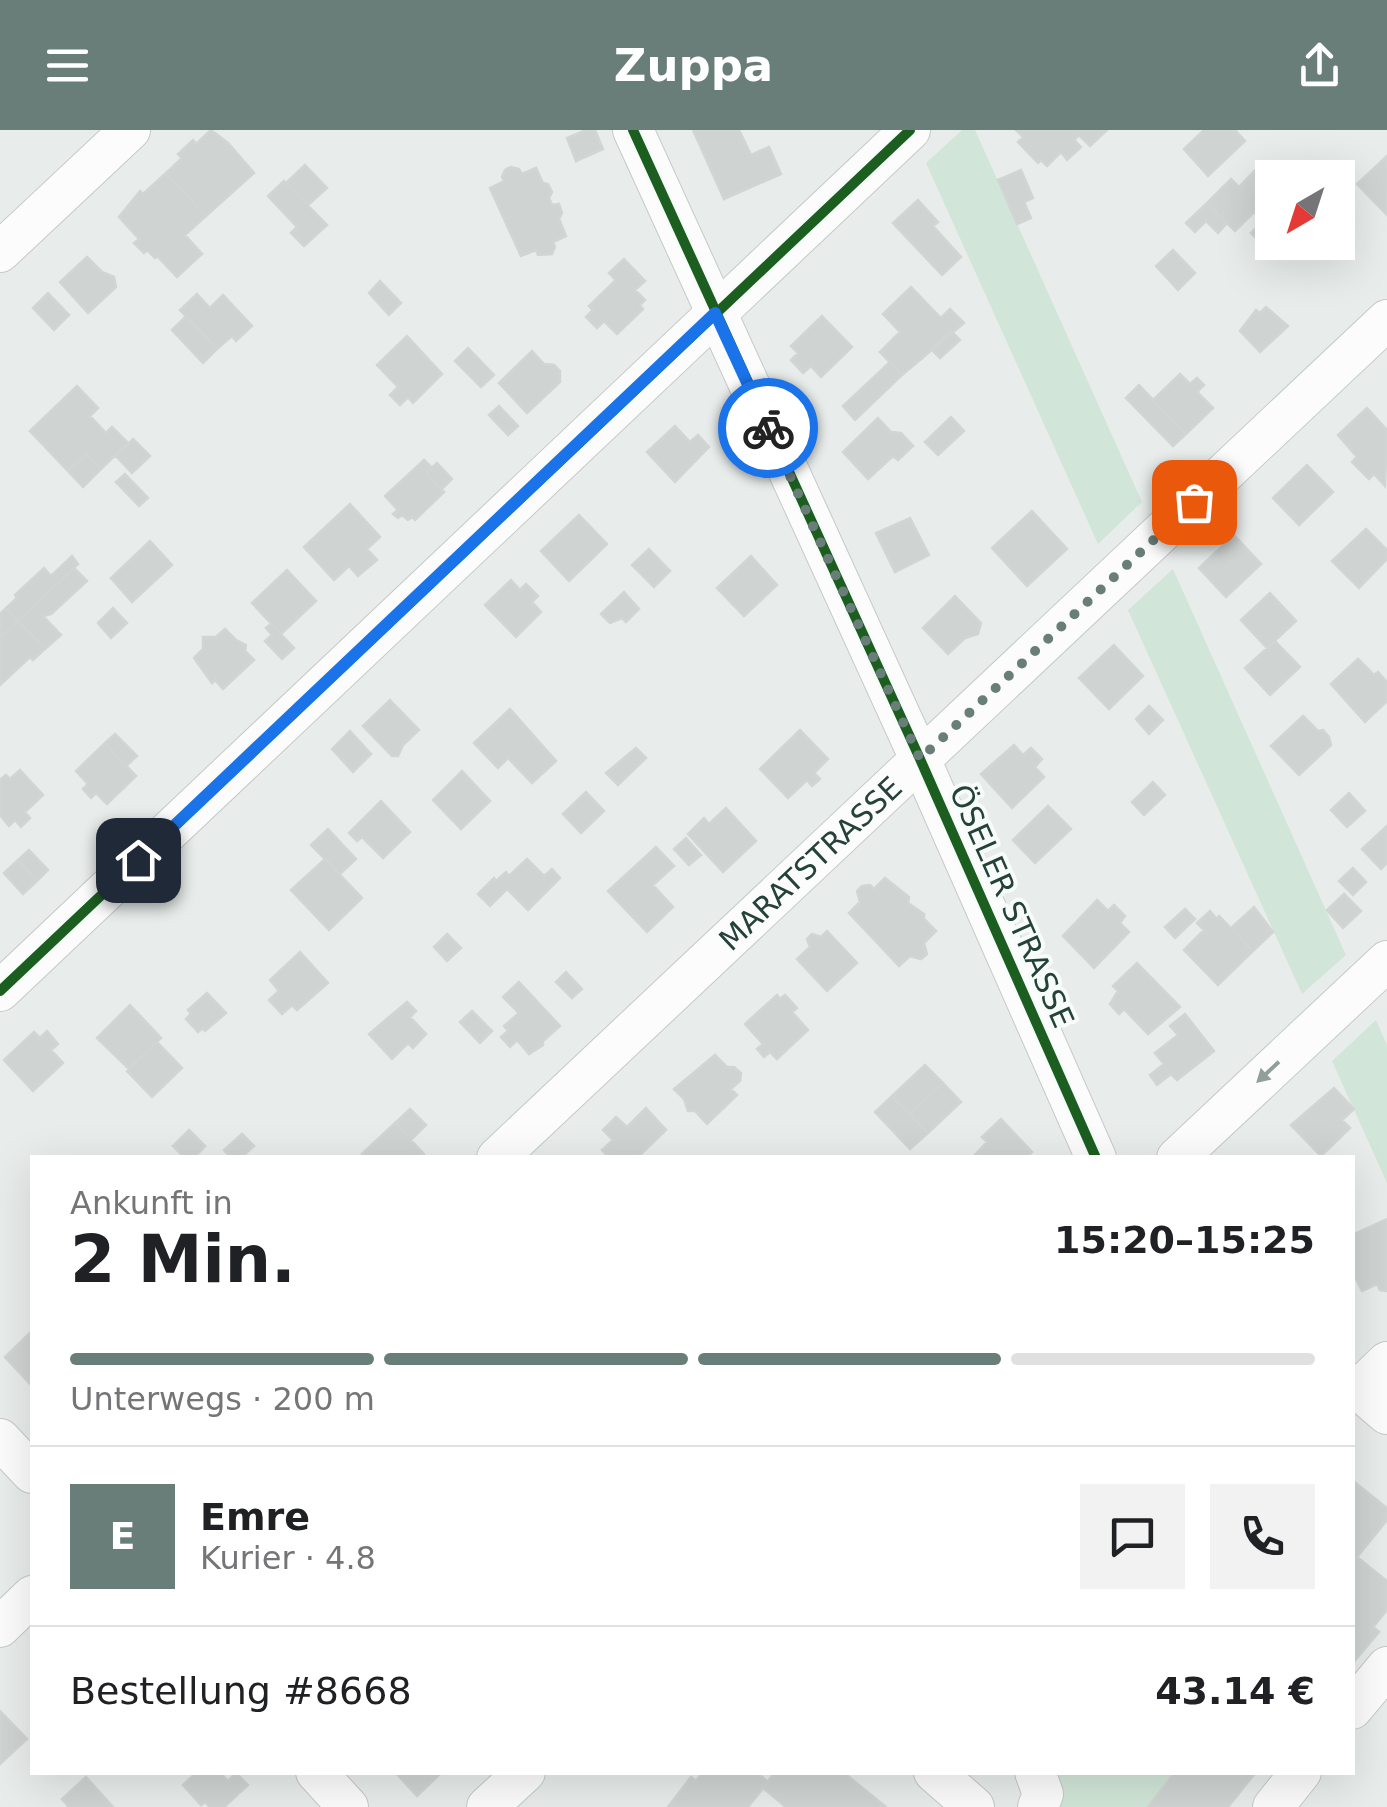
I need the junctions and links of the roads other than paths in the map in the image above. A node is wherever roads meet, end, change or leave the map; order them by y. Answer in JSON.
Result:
{"nodes":[{"id":1,"x":130,"y":130,"type":"edge"},
{"id":2,"x":633,"y":130,"type":"edge"},
{"id":3,"x":910,"y":130,"type":"edge"},
{"id":4,"x":0,"y":252,"type":"edge"},
{"id":5,"x":715,"y":313,"type":"junction"},
{"id":6,"x":1387,"y":320,"type":"edge"},
{"id":7,"x":920,"y":759,"type":"junction"},
{"id":8,"x":1387,"y":961,"type":"edge"},
{"id":9,"x":0,"y":990,"type":"edge"},
{"id":10,"x":499,"y":1155,"type":"edge"},
{"id":11,"x":1095,"y":1155,"type":"edge"},
{"id":12,"x":1180,"y":1155,"type":"edge"},
{"id":13,"x":0,"y":1439,"type":"edge"},
{"id":14,"x":30,"y":1472,"type":"edge"},
{"id":15,"x":30,"y":1598,"type":"edge"},
{"id":16,"x":0,"y":1626,"type":"edge"},
{"id":17,"x":1387,"y":1667,"type":"edge"},
{"id":18,"x":1355,"y":1705,"type":"edge"},
{"id":19,"x":319,"y":1775,"type":"edge"},
{"id":20,"x":522,"y":1775,"type":"edge"},
{"id":21,"x":937,"y":1775,"type":"edge"},
{"id":22,"x":1036,"y":1775,"type":"edge"},
{"id":23,"x":1299,"y":1775,"type":"edge"},
{"id":24,"x":348,"y":1807,"type":"edge"},
{"id":25,"x":487,"y":1807,"type":"edge"},
{"id":26,"x":974,"y":1807,"type":"edge"},
{"id":27,"x":1038,"y":1807,"type":"edge"},
{"id":28,"x":1273,"y":1807,"type":"edge"}],
"edges":[{"from":1,"to":4,"type":"street"},
{"from":2,"to":5,"type":"street","name":"ÖSELER STRASSE"},
{"from":3,"to":5,"type":"street"},
{"from":5,"to":7,"type":"street","name":"ÖSELER STRASSE"},
{"from":5,"to":9,"type":"street"},
{"from":6,"to":7,"type":"street","name":"MARATSTRASSE"},
{"from":7,"to":10,"type":"street","name":"MARATSTRASSE"},
{"from":7,"to":11,"type":"street","name":"ÖSELER STRASSE"},
{"from":8,"to":12,"type":"street","one_way":true},
{"from":13,"to":14,"type":"street"},
{"from":15,"to":16,"type":"street"},
{"from":17,"to":18,"type":"street"},
{"from":19,"to":24,"type":"street"},
{"from":20,"to":25,"type":"street"},
{"from":21,"to":26,"type":"street"},
{"from":22,"to":27,"type":"street"},
{"from":23,"to":28,"type":"street"}]}
